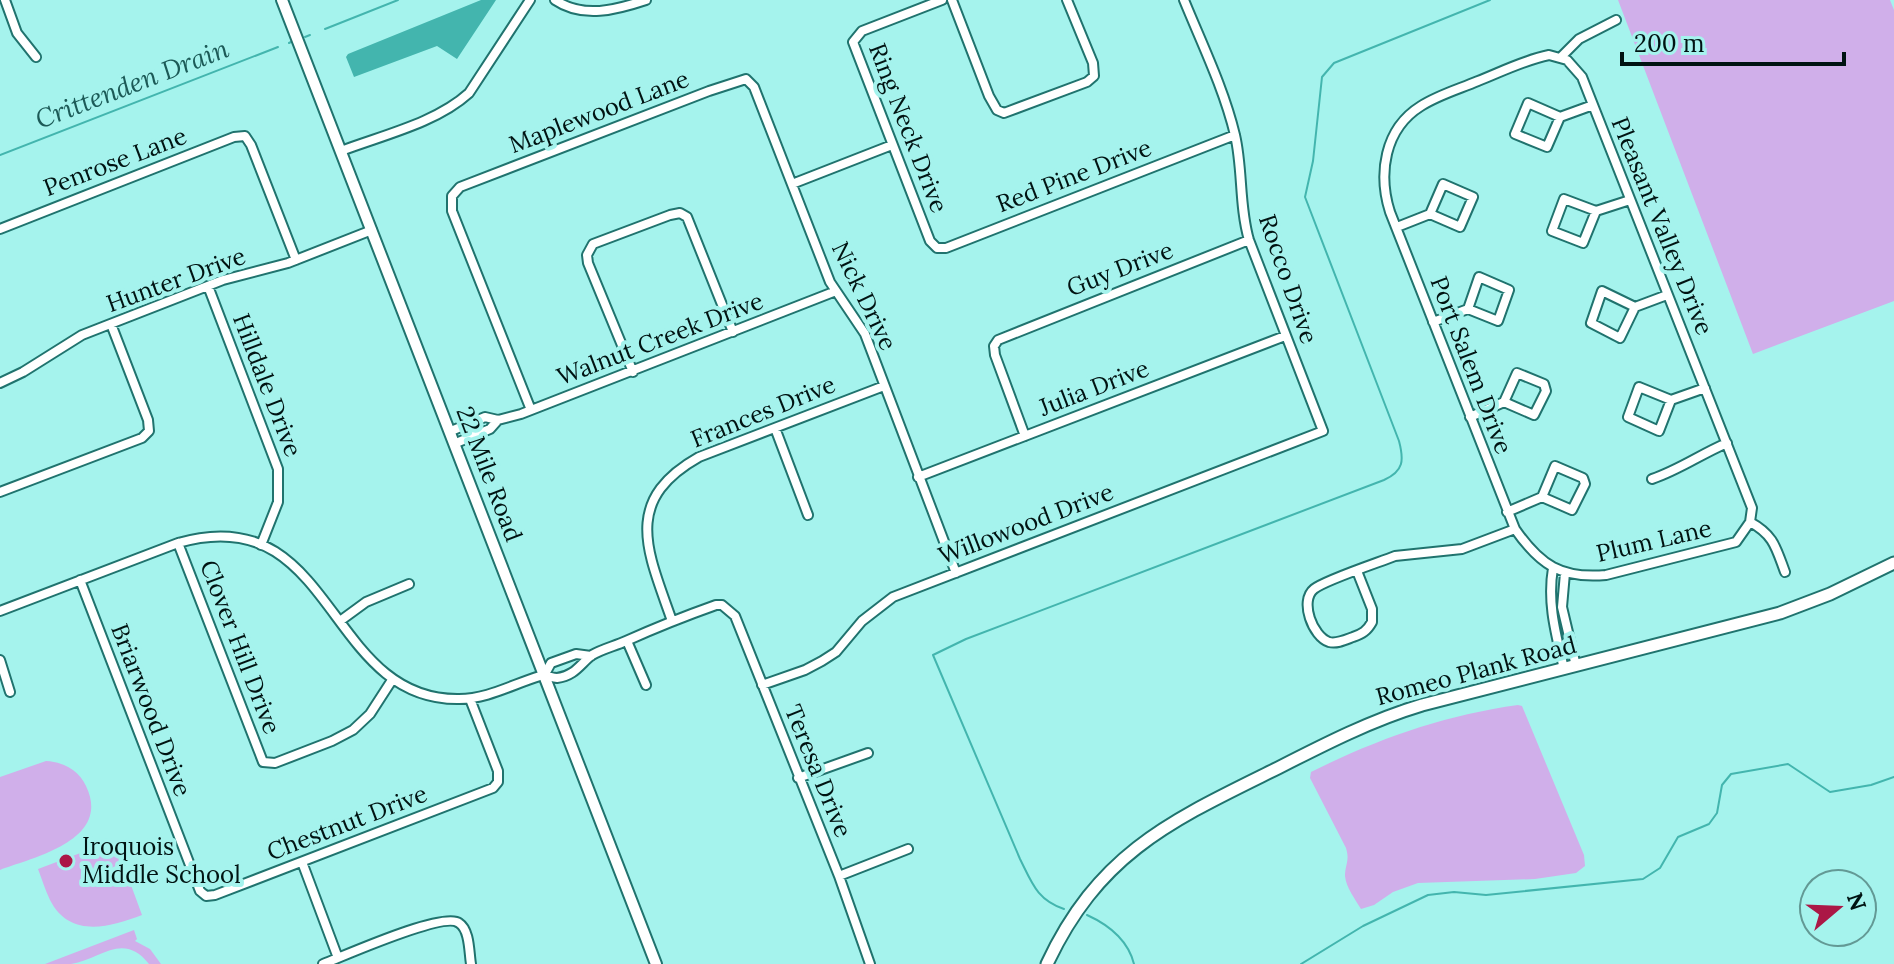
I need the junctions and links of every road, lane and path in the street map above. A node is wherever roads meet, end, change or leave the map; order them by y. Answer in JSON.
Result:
{"nodes":[{"id":1,"x":5,"y":0,"type":"edge"},
{"id":2,"x":282,"y":0,"type":"edge"},
{"id":3,"x":530,"y":0,"type":"edge"},
{"id":4,"x":555,"y":0,"type":"edge"},
{"id":5,"x":646,"y":0,"type":"edge"},
{"id":6,"x":942,"y":0,"type":"edge"},
{"id":7,"x":952,"y":0,"type":"edge"},
{"id":8,"x":1067,"y":0,"type":"edge"},
{"id":9,"x":1184,"y":0,"type":"edge"},
{"id":10,"x":1616,"y":20,"type":"dead end"},
{"id":11,"x":36,"y":57,"type":"dead end"},
{"id":12,"x":1561,"y":57,"type":"junction"},
{"id":13,"x":751,"y":83,"type":"joint"},
{"id":14,"x":1593,"y":105,"type":"junction"},
{"id":15,"x":1560,"y":117,"type":"junction"},
{"id":16,"x":1235,"y":135,"type":"junction"},
{"id":17,"x":892,"y":145,"type":"junction"},
{"id":18,"x":341,"y":151,"type":"junction"},
{"id":19,"x":792,"y":184,"type":"junction"},
{"id":20,"x":1630,"y":200,"type":"junction"},
{"id":21,"x":1596,"y":211,"type":"junction"},
{"id":22,"x":1430,"y":214,"type":"junction"},
{"id":23,"x":1397,"y":227,"type":"junction"},
{"id":24,"x":0,"y":229,"type":"edge"},
{"id":25,"x":372,"y":230,"type":"junction"},
{"id":26,"x":1249,"y":240,"type":"junction"},
{"id":27,"x":930,"y":241,"type":"joint"},
{"id":28,"x":296,"y":260,"type":"junction"},
{"id":29,"x":208,"y":286,"type":"junction"},
{"id":30,"x":836,"y":291,"type":"junction"},
{"id":31,"x":1667,"y":295,"type":"junction"},
{"id":32,"x":1635,"y":307,"type":"junction"},
{"id":33,"x":1468,"y":309,"type":"junction"},
{"id":34,"x":1433,"y":322,"type":"junction"},
{"id":35,"x":111,"y":324,"type":"junction"},
{"id":36,"x":733,"y":332,"type":"junction"},
{"id":37,"x":1285,"y":336,"type":"junction"},
{"id":38,"x":633,"y":372,"type":"junction"},
{"id":39,"x":0,"y":383,"type":"edge"},
{"id":40,"x":884,"y":386,"type":"junction"},
{"id":41,"x":1705,"y":388,"type":"junction"},
{"id":42,"x":1671,"y":400,"type":"junction"},
{"id":43,"x":1504,"y":402,"type":"junction"},
{"id":44,"x":531,"y":410,"type":"junction"},
{"id":45,"x":1470,"y":417,"type":"junction"},
{"id":46,"x":498,"y":420,"type":"junction"},
{"id":47,"x":775,"y":428,"type":"junction"},
{"id":48,"x":451,"y":431,"type":"junction"},
{"id":49,"x":1323,"y":431,"type":"joint"},
{"id":50,"x":1025,"y":436,"type":"junction"},
{"id":51,"x":456,"y":443,"type":"junction"},
{"id":52,"x":1727,"y":443,"type":"junction"},
{"id":53,"x":918,"y":477,"type":"junction"},
{"id":54,"x":1652,"y":479,"type":"dead end"},
{"id":55,"x":0,"y":492,"type":"edge"},
{"id":56,"x":1542,"y":497,"type":"junction"},
{"id":57,"x":1507,"y":512,"type":"junction"},
{"id":58,"x":808,"y":515,"type":"dead end"},
{"id":59,"x":1748,"y":526,"type":"junction"},
{"id":60,"x":1515,"y":529,"type":"junction"},
{"id":61,"x":178,"y":543,"type":"junction"},
{"id":62,"x":261,"y":545,"type":"junction"},
{"id":63,"x":1894,"y":563,"type":"edge"},
{"id":64,"x":1553,"y":568,"type":"junction"},
{"id":65,"x":1357,"y":571,"type":"junction"},
{"id":66,"x":1785,"y":572,"type":"dead end"},
{"id":67,"x":956,"y":573,"type":"junction"},
{"id":68,"x":1565,"y":573,"type":"junction"},
{"id":69,"x":80,"y":580,"type":"junction"},
{"id":70,"x":409,"y":584,"type":"dead end"},
{"id":71,"x":0,"y":611,"type":"edge"},
{"id":72,"x":340,"y":621,"type":"junction"},
{"id":73,"x":672,"y":621,"type":"junction"},
{"id":74,"x":627,"y":641,"type":"junction"},
{"id":75,"x":591,"y":656,"type":"junction"},
{"id":76,"x":0,"y":660,"type":"edge"},
{"id":77,"x":1570,"y":668,"type":"junction"},
{"id":78,"x":545,"y":674,"type":"junction"},
{"id":79,"x":392,"y":680,"type":"junction"},
{"id":80,"x":646,"y":685,"type":"dead end"},
{"id":81,"x":762,"y":685,"type":"junction"},
{"id":82,"x":10,"y":692,"type":"dead end"},
{"id":83,"x":470,"y":699,"type":"junction"},
{"id":84,"x":868,"y":753,"type":"dead end"},
{"id":85,"x":798,"y":778,"type":"junction"},
{"id":86,"x":908,"y":849,"type":"dead end"},
{"id":87,"x":302,"y":862,"type":"junction"},
{"id":88,"x":839,"y":876,"type":"junction"},
{"id":89,"x":206,"y":896,"type":"joint"},
{"id":90,"x":338,"y":958,"type":"junction"},
{"id":91,"x":323,"y":964,"type":"edge"},
{"id":92,"x":471,"y":964,"type":"edge"},
{"id":93,"x":656,"y":964,"type":"edge"},
{"id":94,"x":870,"y":964,"type":"edge"},
{"id":95,"x":1047,"y":964,"type":"edge"}],
"edges":[{"from":1,"to":11,"type":"street"},
{"from":2,"to":18,"type":"street","name":"22 Mile Road"},
{"from":3,"to":18,"type":"street"},
{"from":4,"to":5,"type":"street"},
{"from":6,"to":17,"type":"street","name":"Ring Neck Drive"},
{"from":7,"to":8,"type":"street"},
{"from":9,"to":16,"type":"street","name":"Rocco Drive"},
{"from":10,"to":12,"type":"street"},
{"from":12,"to":14,"type":"street","name":"Pleasant Valley Drive"},
{"from":12,"to":23,"type":"street","name":"Port Salem Drive"},
{"from":13,"to":19,"type":"street","name":"Nick Drive"},
{"from":13,"to":44,"type":"street","name":"Maplewood Lane"},
{"from":14,"to":15,"type":"street"},
{"from":14,"to":20,"type":"street","name":"Pleasant Valley Drive"},
{"from":15,"to":15,"type":"street"},
{"from":16,"to":26,"type":"street","name":"Rocco Drive"},
{"from":16,"to":27,"type":"street","name":"Red Pine Drive"},
{"from":17,"to":19,"type":"street"},
{"from":17,"to":27,"type":"street","name":"Ring Neck Drive"},
{"from":18,"to":25,"type":"street","name":"22 Mile Road"},
{"from":19,"to":30,"type":"street","name":"Nick Drive"},
{"from":20,"to":21,"type":"street"},
{"from":20,"to":31,"type":"street","name":"Pleasant Valley Drive"},
{"from":21,"to":21,"type":"street"},
{"from":22,"to":22,"type":"street"},
{"from":22,"to":23,"type":"street"},
{"from":23,"to":34,"type":"street","name":"Port Salem Drive"},
{"from":24,"to":28,"type":"street","name":"Penrose Lane"},
{"from":25,"to":28,"type":"street","name":"Hunter Drive"},
{"from":25,"to":48,"type":"street","name":"22 Mile Road"},
{"from":26,"to":37,"type":"street","name":"Rocco Drive"},
{"from":26,"to":50,"type":"street","name":"Guy Drive"},
{"from":28,"to":29,"type":"street","name":"Hunter Drive"},
{"from":29,"to":35,"type":"street","name":"Hunter Drive"},
{"from":29,"to":62,"type":"street","name":"Hilldale Drive"},
{"from":30,"to":36,"type":"street","name":"Walnut Creek Drive"},
{"from":30,"to":40,"type":"street","name":"Nick Drive"},
{"from":31,"to":32,"type":"street"},
{"from":31,"to":41,"type":"street","name":"Pleasant Valley Drive"},
{"from":32,"to":32,"type":"street"},
{"from":33,"to":33,"type":"street"},
{"from":33,"to":34,"type":"street"},
{"from":34,"to":45,"type":"street","name":"Port Salem Drive"},
{"from":35,"to":39,"type":"street","name":"Hunter Drive"},
{"from":35,"to":55,"type":"street"},
{"from":36,"to":38,"type":"street","name":"Walnut Creek Drive"},
{"from":36,"to":38,"type":"street"},
{"from":37,"to":49,"type":"street","name":"Rocco Drive"},
{"from":37,"to":50,"type":"street","name":"Julia Drive"},
{"from":38,"to":44,"type":"street","name":"Walnut Creek Drive"},
{"from":40,"to":47,"type":"street","name":"Frances Drive"},
{"from":40,"to":53,"type":"street","name":"Nick Drive"},
{"from":41,"to":42,"type":"street"},
{"from":41,"to":52,"type":"street","name":"Pleasant Valley Drive"},
{"from":42,"to":42,"type":"street"},
{"from":43,"to":43,"type":"street"},
{"from":43,"to":45,"type":"street"},
{"from":44,"to":46,"type":"street","name":"Walnut Creek Drive"},
{"from":45,"to":57,"type":"street","name":"Port Salem Drive"},
{"from":46,"to":48,"type":"street","name":"Walnut Creek Drive"},
{"from":46,"to":51,"type":"street","name":"Walnut Creek Drive"},
{"from":47,"to":58,"type":"street"},
{"from":47,"to":73,"type":"street","name":"Frances Drive"},
{"from":48,"to":51,"type":"street","name":"22 Mile Road"},
{"from":49,"to":67,"type":"street","name":"Willowood Drive"},
{"from":50,"to":53,"type":"street","name":"Julia Drive"},
{"from":51,"to":78,"type":"street","name":"22 Mile Road"},
{"from":52,"to":54,"type":"street"},
{"from":52,"to":59,"type":"street","name":"Pleasant Valley Drive"},
{"from":53,"to":67,"type":"street","name":"Nick Drive"},
{"from":56,"to":56,"type":"street"},
{"from":56,"to":57,"type":"street"},
{"from":57,"to":60,"type":"street","name":"Port Salem Drive"},
{"from":59,"to":66,"type":"street"},
{"from":59,"to":68,"type":"street","name":"Plum Lane"},
{"from":60,"to":64,"type":"street","name":"Port Salem Drive"},
{"from":60,"to":65,"type":"street"},
{"from":61,"to":62,"type":"street"},
{"from":61,"to":69,"type":"street"},
{"from":61,"to":79,"type":"street","name":"Clover Hill Drive"},
{"from":62,"to":72,"type":"street"},
{"from":63,"to":77,"type":"main road","name":"Romeo Plank Road"},
{"from":64,"to":68,"type":"street","name":"Port Salem Drive"},
{"from":64,"to":77,"type":"street"},
{"from":65,"to":65,"type":"street"},
{"from":67,"to":81,"type":"street","name":"Willowood Drive"},
{"from":68,"to":77,"type":"street"},
{"from":69,"to":71,"type":"street"},
{"from":69,"to":89,"type":"street","name":"Briarwood Drive"},
{"from":70,"to":72,"type":"street"},
{"from":72,"to":79,"type":"street"},
{"from":73,"to":74,"type":"street"},
{"from":73,"to":81,"type":"street","name":"Teresa Drive"},
{"from":74,"to":75,"type":"street"},
{"from":74,"to":80,"type":"street"},
{"from":75,"to":78,"type":"street"},
{"from":75,"to":78,"type":"street"},
{"from":76,"to":82,"type":"street"},
{"from":77,"to":95,"type":"main road","name":"Romeo Plank Road"},
{"from":78,"to":83,"type":"street"},
{"from":78,"to":93,"type":"street","name":"22 Mile Road"},
{"from":79,"to":83,"type":"street"},
{"from":81,"to":85,"type":"street","name":"Teresa Drive"},
{"from":83,"to":87,"type":"street","name":"Chestnut Drive"},
{"from":84,"to":85,"type":"street"},
{"from":85,"to":88,"type":"street","name":"Teresa Drive"},
{"from":86,"to":88,"type":"street"},
{"from":87,"to":89,"type":"street","name":"Chestnut Drive"},
{"from":87,"to":90,"type":"street"},
{"from":88,"to":94,"type":"street","name":"Teresa Drive"},
{"from":90,"to":91,"type":"street"},
{"from":90,"to":92,"type":"street"}]}
